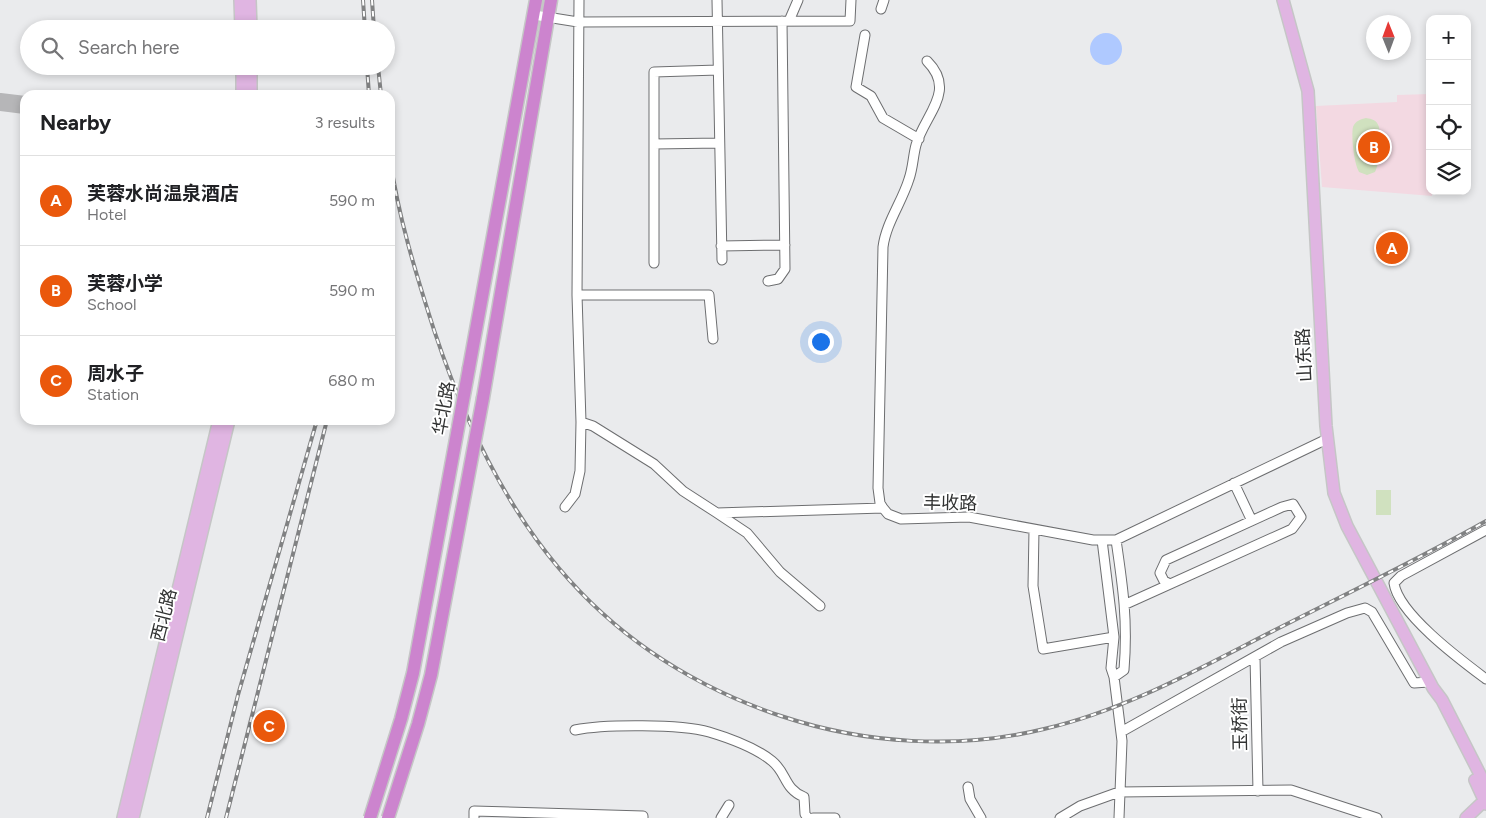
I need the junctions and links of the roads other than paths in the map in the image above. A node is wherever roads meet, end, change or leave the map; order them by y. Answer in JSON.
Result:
{"nodes":[{"id":1,"x":240,"y":0,"type":"edge"},
{"id":2,"x":250,"y":0,"type":"edge"},
{"id":3,"x":536,"y":0,"type":"edge"},
{"id":4,"x":551,"y":0,"type":"edge"},
{"id":5,"x":579,"y":0,"type":"edge"},
{"id":6,"x":717,"y":0,"type":"edge"},
{"id":7,"x":798,"y":0,"type":"edge"},
{"id":8,"x":851,"y":0,"type":"edge"},
{"id":9,"x":1283,"y":0,"type":"edge"},
{"id":10,"x":534,"y":15,"type":"junction"},
{"id":11,"x":548,"y":18,"type":"junction"},
{"id":12,"x":241,"y":20,"type":"edge"},
{"id":13,"x":251,"y":20,"type":"edge"},
{"id":14,"x":786,"y":21,"type":"junction"},
{"id":15,"x":578,"y":22,"type":"junction"},
{"id":16,"x":717,"y":22,"type":"junction"},
{"id":17,"x":865,"y":35,"type":"dead end"},
{"id":18,"x":927,"y":61,"type":"dead end"},
{"id":19,"x":718,"y":70,"type":"junction"},
{"id":20,"x":242,"y":75,"type":"edge"},
{"id":21,"x":251,"y":75,"type":"edge"},
{"id":22,"x":242,"y":90,"type":"edge"},
{"id":23,"x":251,"y":90,"type":"edge"},
{"id":24,"x":918,"y":139,"type":"junction"},
{"id":25,"x":720,"y":143,"type":"junction"},
{"id":26,"x":654,"y":144,"type":"junction"},
{"id":27,"x":785,"y":245,"type":"junction"},
{"id":28,"x":721,"y":246,"type":"junction"},
{"id":29,"x":722,"y":260,"type":"dead end"},
{"id":30,"x":654,"y":263,"type":"dead end"},
{"id":31,"x":768,"y":281,"type":"dead end"},
{"id":32,"x":577,"y":295,"type":"junction"},
{"id":33,"x":712,"y":339,"type":"dead end"},
{"id":34,"x":581,"y":422,"type":"junction"},
{"id":35,"x":218,"y":425,"type":"edge"},
{"id":36,"x":228,"y":425,"type":"edge"},
{"id":37,"x":1327,"y":439,"type":"junction"},
{"id":38,"x":1234,"y":483,"type":"junction"},
{"id":39,"x":565,"y":507,"type":"dead end"},
{"id":40,"x":883,"y":508,"type":"junction"},
{"id":41,"x":717,"y":513,"type":"junction"},
{"id":42,"x":1252,"y":519,"type":"junction"},
{"id":43,"x":1034,"y":530,"type":"junction"},
{"id":44,"x":1486,"y":530,"type":"edge"},
{"id":45,"x":1102,"y":540,"type":"junction"},
{"id":46,"x":1116,"y":540,"type":"junction"},
{"id":47,"x":1170,"y":584,"type":"junction"},
{"id":48,"x":1126,"y":604,"type":"junction"},
{"id":49,"x":820,"y":606,"type":"dead end"},
{"id":50,"x":1114,"y":637,"type":"junction"},
{"id":51,"x":1254,"y":656,"type":"junction"},
{"id":52,"x":1114,"y":677,"type":"junction"},
{"id":53,"x":1486,"y":679,"type":"edge"},
{"id":54,"x":1431,"y":685,"type":"junction"},
{"id":55,"x":575,"y":730,"type":"dead end"},
{"id":56,"x":1121,"y":732,"type":"junction"},
{"id":57,"x":1486,"y":786,"type":"edge"},
{"id":58,"x":968,"y":787,"type":"dead end"},
{"id":59,"x":1258,"y":791,"type":"junction"},
{"id":60,"x":1119,"y":792,"type":"junction"},
{"id":61,"x":1486,"y":803,"type":"edge"},
{"id":62,"x":729,"y":805,"type":"dead end"},
{"id":63,"x":123,"y":818,"type":"edge"},
{"id":64,"x":132,"y":818,"type":"edge"},
{"id":65,"x":370,"y":818,"type":"edge"},
{"id":66,"x":388,"y":818,"type":"edge"},
{"id":67,"x":474,"y":818,"type":"edge"},
{"id":68,"x":643,"y":818,"type":"edge"},
{"id":69,"x":721,"y":818,"type":"edge"},
{"id":70,"x":808,"y":818,"type":"edge"},
{"id":71,"x":813,"y":818,"type":"edge"},
{"id":72,"x":835,"y":818,"type":"edge"},
{"id":73,"x":981,"y":818,"type":"edge"},
{"id":74,"x":1060,"y":818,"type":"edge"},
{"id":75,"x":1119,"y":818,"type":"edge"},
{"id":76,"x":1377,"y":818,"type":"edge"},
{"id":77,"x":1466,"y":818,"type":"edge"},
{"id":78,"x":1476,"y":818,"type":"edge"}],
"edges":[{"from":1,"to":12,"type":"main road"},
{"from":2,"to":13,"type":"main road"},
{"from":3,"to":10,"type":"highway","name":"华北路"},
{"from":4,"to":11,"type":"highway","name":"华北路"},
{"from":5,"to":15,"type":"street"},
{"from":6,"to":16,"type":"street"},
{"from":7,"to":14,"type":"street"},
{"from":8,"to":14,"type":"street"},
{"from":9,"to":37,"type":"main road","name":"山东路"},
{"from":10,"to":11,"type":"street"},
{"from":10,"to":65,"type":"highway","name":"华北路","bridge":true},
{"from":11,"to":15,"type":"street"},
{"from":11,"to":66,"type":"highway","name":"华北路","bridge":true},
{"from":14,"to":16,"type":"street"},
{"from":14,"to":27,"type":"street"},
{"from":15,"to":16,"type":"street"},
{"from":15,"to":32,"type":"street"},
{"from":16,"to":19,"type":"street"},
{"from":17,"to":24,"type":"street"},
{"from":18,"to":24,"type":"street"},
{"from":19,"to":25,"type":"street"},
{"from":19,"to":26,"type":"street"},
{"from":20,"to":22,"type":"main road"},
{"from":21,"to":23,"type":"main road"},
{"from":24,"to":40,"type":"street"},
{"from":25,"to":26,"type":"street"},
{"from":25,"to":28,"type":"street"},
{"from":26,"to":30,"type":"street"},
{"from":27,"to":28,"type":"street"},
{"from":27,"to":31,"type":"street"},
{"from":28,"to":29,"type":"street"},
{"from":32,"to":33,"type":"street"},
{"from":32,"to":34,"type":"street"},
{"from":34,"to":39,"type":"street"},
{"from":34,"to":41,"type":"street"},
{"from":35,"to":63,"type":"main road","name":"西北路"},
{"from":36,"to":64,"type":"main road","name":"西北路"},
{"from":37,"to":38,"type":"street","name":"丰收路"},
{"from":37,"to":54,"type":"main road","name":"山东路"},
{"from":38,"to":42,"type":"street"},
{"from":38,"to":46,"type":"street","name":"丰收路"},
{"from":40,"to":41,"type":"street","name":"丰收路"},
{"from":40,"to":43,"type":"street","name":"丰收路"},
{"from":41,"to":49,"type":"street"},
{"from":42,"to":47,"type":"street"},
{"from":42,"to":47,"type":"street"},
{"from":43,"to":45,"type":"street","name":"丰收路"},
{"from":43,"to":50,"type":"street"},
{"from":44,"to":53,"type":"street"},
{"from":45,"to":46,"type":"street","name":"丰收路"},
{"from":45,"to":50,"type":"street"},
{"from":46,"to":48,"type":"street"},
{"from":47,"to":48,"type":"street"},
{"from":48,"to":52,"type":"street"},
{"from":50,"to":52,"type":"street"},
{"from":51,"to":54,"type":"street"},
{"from":51,"to":56,"type":"street"},
{"from":51,"to":59,"type":"street","name":"玉桥街"},
{"from":52,"to":56,"type":"street"},
{"from":54,"to":57,"type":"main road","name":"山东路"},
{"from":54,"to":61,"type":"main road","name":"山东路"},
{"from":55,"to":70,"type":"street"},
{"from":56,"to":60,"type":"street"},
{"from":58,"to":73,"type":"street"},
{"from":59,"to":60,"type":"street"},
{"from":59,"to":76,"type":"street"},
{"from":60,"to":74,"type":"street"},
{"from":60,"to":75,"type":"street"},
{"from":61,"to":77,"type":"main road"},
{"from":61,"to":78,"type":"main road"},
{"from":62,"to":69,"type":"street"},
{"from":67,"to":68,"type":"street"},
{"from":71,"to":72,"type":"street"}]}
